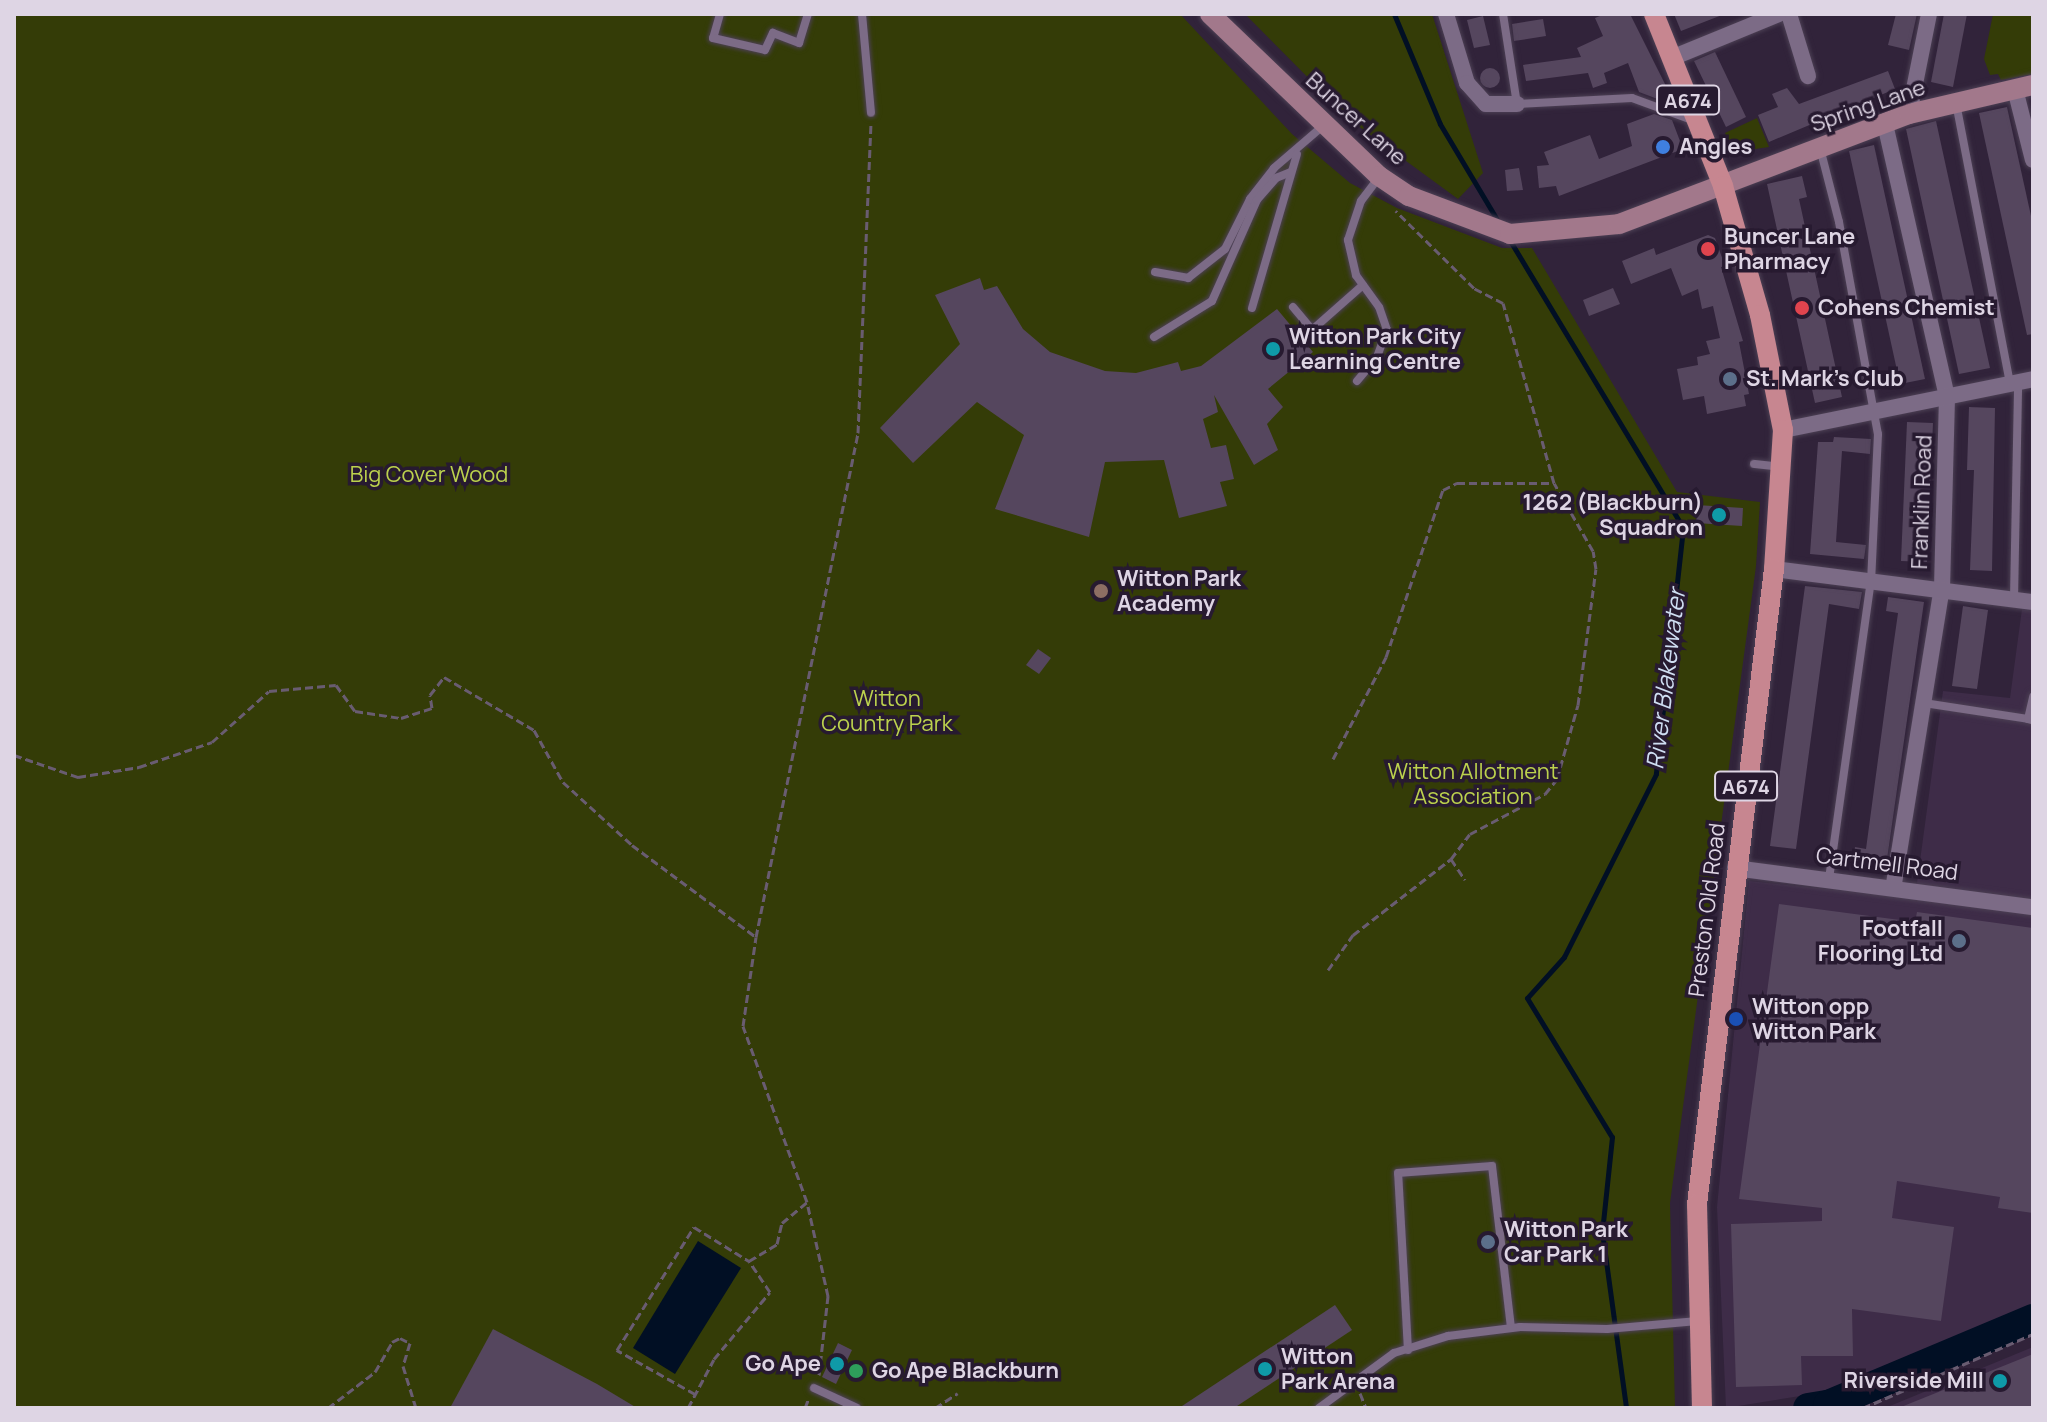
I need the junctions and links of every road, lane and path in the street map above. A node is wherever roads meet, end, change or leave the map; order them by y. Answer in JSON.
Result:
{"nodes":[{"id":1,"x":720,"y":14,"type":"edge"},
{"id":2,"x":808,"y":14,"type":"edge"},
{"id":3,"x":862,"y":14,"type":"edge"},
{"id":4,"x":1210,"y":14,"type":"edge"},
{"id":5,"x":1446,"y":14,"type":"edge"},
{"id":6,"x":1503,"y":14,"type":"edge"},
{"id":7,"x":1654,"y":14,"type":"edge"},
{"id":8,"x":1779,"y":14,"type":"edge"},
{"id":9,"x":1789,"y":14,"type":"edge"},
{"id":10,"x":1929,"y":14,"type":"edge"},
{"id":11,"x":1674,"y":57,"type":"junction"},
{"id":12,"x":1808,"y":76,"type":"dead end"},
{"id":13,"x":2024,"y":87,"type":"edge"},
{"id":14,"x":1956,"y":102,"type":"junction"},
{"id":15,"x":1517,"y":104,"type":"junction"},
{"id":16,"x":871,"y":113,"type":"joint"},
{"id":17,"x":1909,"y":114,"type":"junction"},
{"id":18,"x":1695,"y":121,"type":"junction"},
{"id":19,"x":1885,"y":124,"type":"junction"},
{"id":20,"x":1324,"y":125,"type":"junction"},
{"id":21,"x":1819,"y":147,"type":"junction"},
{"id":22,"x":1297,"y":153,"type":"junction"},
{"id":23,"x":2033,"y":160,"type":"edge"},
{"id":24,"x":1291,"y":172,"type":"junction"},
{"id":25,"x":1388,"y":182,"type":"junction"},
{"id":26,"x":1723,"y":186,"type":"junction"},
{"id":27,"x":1155,"y":272,"type":"dead end"},
{"id":28,"x":1363,"y":285,"type":"junction"},
{"id":29,"x":1293,"y":307,"type":"dead end"},
{"id":30,"x":1252,"y":308,"type":"dead end"},
{"id":31,"x":1154,"y":337,"type":"dead end"},
{"id":32,"x":1357,"y":381,"type":"dead end"},
{"id":33,"x":2020,"y":382,"type":"edge"},
{"id":34,"x":1947,"y":397,"type":"junction"},
{"id":35,"x":1875,"y":410,"type":"junction"},
{"id":36,"x":1783,"y":430,"type":"junction"},
{"id":37,"x":1754,"y":464,"type":"dead end"},
{"id":38,"x":1782,"y":467,"type":"junction"},
{"id":39,"x":1554,"y":483,"type":"junction"},
{"id":40,"x":1774,"y":569,"type":"junction"},
{"id":41,"x":1871,"y":580,"type":"junction"},
{"id":42,"x":1942,"y":587,"type":"junction"},
{"id":43,"x":2014,"y":599,"type":"junction"},
{"id":44,"x":2033,"y":602,"type":"edge"},
{"id":45,"x":2033,"y":697,"type":"edge"},
{"id":46,"x":1923,"y":703,"type":"junction"},
{"id":47,"x":2030,"y":719,"type":"edge"},
{"id":48,"x":14,"y":755,"type":"edge"},
{"id":49,"x":1333,"y":759,"type":"dead end"},
{"id":50,"x":1451,"y":859,"type":"junction"},
{"id":51,"x":1735,"y":868,"type":"junction"},
{"id":52,"x":1829,"y":878,"type":"junction"},
{"id":53,"x":1465,"y":880,"type":"dead end"},
{"id":54,"x":1894,"y":885,"type":"junction"},
{"id":55,"x":2033,"y":907,"type":"edge"},
{"id":56,"x":756,"y":937,"type":"junction"},
{"id":57,"x":1328,"y":970,"type":"dead end"},
{"id":58,"x":807,"y":1202,"type":"junction"},
{"id":59,"x":749,"y":1261,"type":"junction"},
{"id":60,"x":1698,"y":1321,"type":"junction"},
{"id":61,"x":1511,"y":1328,"type":"junction"},
{"id":62,"x":2033,"y":1334,"type":"edge"},
{"id":63,"x":1408,"y":1350,"type":"junction"},
{"id":64,"x":814,"y":1388,"type":"junction"},
{"id":65,"x":958,"y":1393,"type":"dead end"},
{"id":66,"x":695,"y":1394,"type":"junction"},
{"id":67,"x":1702,"y":1401,"type":"edge"},
{"id":68,"x":328,"y":1408,"type":"edge"},
{"id":69,"x":416,"y":1408,"type":"edge"},
{"id":70,"x":688,"y":1408,"type":"edge"},
{"id":71,"x":805,"y":1408,"type":"edge"},
{"id":72,"x":857,"y":1408,"type":"edge"},
{"id":73,"x":935,"y":1408,"type":"edge"},
{"id":74,"x":1319,"y":1408,"type":"edge"},
{"id":75,"x":1863,"y":1408,"type":"edge"}],
"edges":[{"from":1,"to":2,"type":"lane"},
{"from":3,"to":16,"type":"lane"},
{"from":4,"to":20,"type":"main road","name":"Buncer Lane"},
{"from":5,"to":15,"type":"street"},
{"from":6,"to":15,"type":"lane"},
{"from":7,"to":11,"type":"main road","number":"A674"},
{"from":8,"to":11,"type":"street"},
{"from":9,"to":12,"type":"street"},
{"from":10,"to":17,"type":"street"},
{"from":11,"to":18,"type":"main road","number":"A674"},
{"from":13,"to":14,"type":"main road","name":"Spring Lane"},
{"from":13,"to":23,"type":"street"},
{"from":14,"to":17,"type":"main road","name":"Spring Lane"},
{"from":14,"to":33,"type":"lane"},
{"from":15,"to":18,"type":"lane"},
{"from":16,"to":56,"type":"path"},
{"from":17,"to":19,"type":"main road","name":"Spring Lane"},
{"from":18,"to":26,"type":"main road","number":"A674"},
{"from":19,"to":21,"type":"main road","name":"Spring Lane"},
{"from":19,"to":34,"type":"street","name":"Franklin Road"},
{"from":20,"to":22,"type":"lane"},
{"from":20,"to":25,"type":"main road","name":"Buncer Lane"},
{"from":21,"to":26,"type":"main road","name":"Spring Lane"},
{"from":21,"to":35,"type":"lane"},
{"from":22,"to":24,"type":"lane"},
{"from":22,"to":27,"type":"lane"},
{"from":24,"to":30,"type":"lane"},
{"from":24,"to":31,"type":"lane"},
{"from":25,"to":26,"type":"main road","name":"Buncer Lane"},
{"from":25,"to":28,"type":"lane"},
{"from":25,"to":39,"type":"path"},
{"from":26,"to":36,"type":"main road","name":"Preston Old Road","number":"A674"},
{"from":28,"to":29,"type":"lane"},
{"from":28,"to":32,"type":"lane"},
{"from":33,"to":34,"type":"street"},
{"from":33,"to":43,"type":"lane"},
{"from":34,"to":35,"type":"street"},
{"from":34,"to":42,"type":"street","name":"Franklin Road"},
{"from":35,"to":36,"type":"street"},
{"from":35,"to":41,"type":"lane"},
{"from":36,"to":38,"type":"main road","name":"Preston Old Road","number":"A674"},
{"from":37,"to":38,"type":"lane"},
{"from":38,"to":40,"type":"main road","name":"Preston Old Road","number":"A674"},
{"from":39,"to":49,"type":"path"},
{"from":39,"to":50,"type":"path"},
{"from":40,"to":41,"type":"street"},
{"from":40,"to":51,"type":"main road","name":"Preston Old Road","number":"A674"},
{"from":41,"to":42,"type":"street"},
{"from":41,"to":52,"type":"lane"},
{"from":42,"to":43,"type":"street"},
{"from":42,"to":46,"type":"street","name":"Franklin Road"},
{"from":43,"to":44,"type":"street"},
{"from":45,"to":47,"type":"lane"},
{"from":46,"to":47,"type":"lane"},
{"from":46,"to":54,"type":"street","name":"Franklin Road"},
{"from":48,"to":56,"type":"path"},
{"from":50,"to":53,"type":"path"},
{"from":50,"to":57,"type":"path"},
{"from":51,"to":52,"type":"street","name":"Cartmell Road"},
{"from":51,"to":60,"type":"main road","name":"Preston Old Road","number":"A674"},
{"from":52,"to":54,"type":"street","name":"Cartmell Road"},
{"from":54,"to":55,"type":"street","name":"Cartmell Road"},
{"from":56,"to":58,"type":"path"},
{"from":58,"to":59,"type":"path"},
{"from":58,"to":64,"type":"path"},
{"from":59,"to":66,"type":"path"},
{"from":59,"to":66,"type":"path"},
{"from":60,"to":61,"type":"lane"},
{"from":60,"to":67,"type":"main road","name":"Preston Old Road","number":"A674"},
{"from":61,"to":63,"type":"lane"},
{"from":61,"to":63,"type":"lane"},
{"from":62,"to":75,"type":"path"},
{"from":63,"to":74,"type":"lane"},
{"from":64,"to":71,"type":"path"},
{"from":64,"to":72,"type":"lane"},
{"from":65,"to":73,"type":"path"},
{"from":66,"to":70,"type":"path"},
{"from":68,"to":69,"type":"path"}]}
